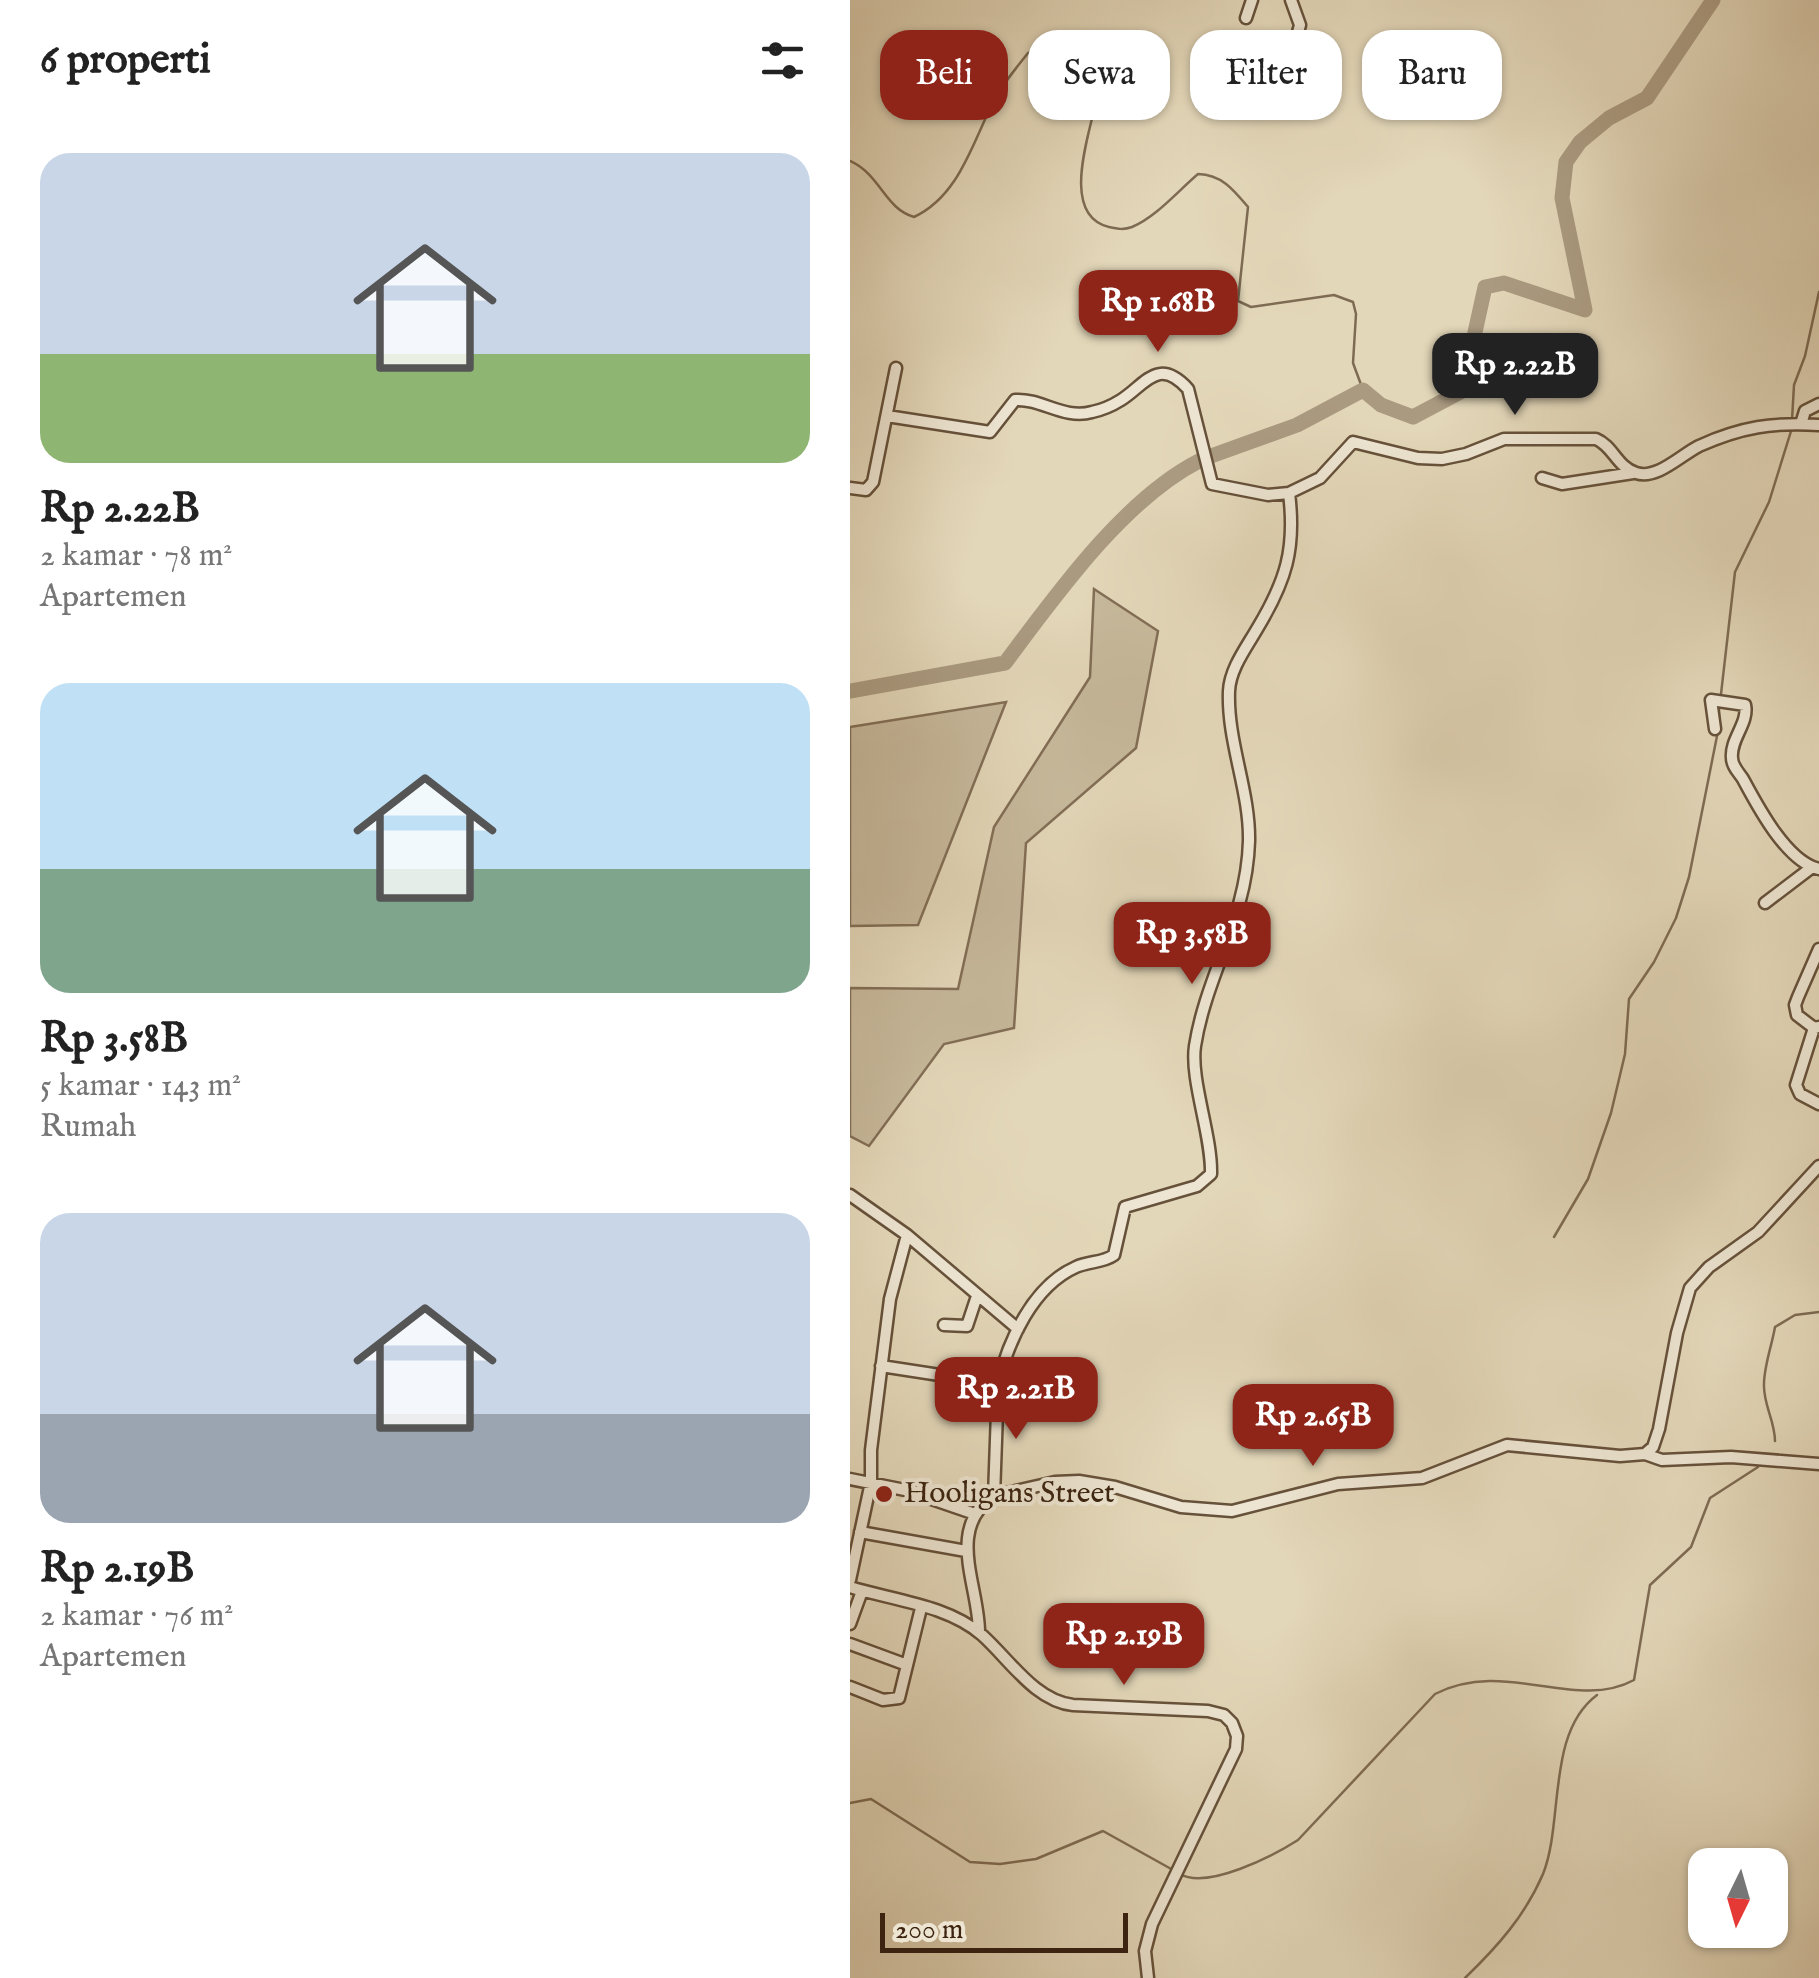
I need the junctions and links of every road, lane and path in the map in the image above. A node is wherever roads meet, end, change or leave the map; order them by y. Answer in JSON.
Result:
{"nodes":[{"id":1,"x":1252,"y":0,"type":"edge"},
{"id":2,"x":1290,"y":0,"type":"edge"},
{"id":3,"x":1246,"y":18,"type":"dead end"},
{"id":4,"x":1299,"y":30,"type":"edge"},
{"id":5,"x":896,"y":368,"type":"dead end"},
{"id":6,"x":1819,"y":404,"type":"edge"},
{"id":7,"x":887,"y":416,"type":"junction"},
{"id":8,"x":1798,"y":424,"type":"junction"},
{"id":9,"x":1819,"y":425,"type":"edge"},
{"id":10,"x":1634,"y":473,"type":"junction"},
{"id":11,"x":1542,"y":478,"type":"dead end"},
{"id":12,"x":850,"y":488,"type":"edge"},
{"id":13,"x":1289,"y":493,"type":"junction"},
{"id":14,"x":1715,"y":729,"type":"dead end"},
{"id":15,"x":1815,"y":868,"type":"edge"},
{"id":16,"x":1765,"y":903,"type":"dead end"},
{"id":17,"x":1819,"y":949,"type":"edge"},
{"id":18,"x":1817,"y":1027,"type":"edge"},
{"id":19,"x":1819,"y":1104,"type":"edge"},
{"id":20,"x":1819,"y":1166,"type":"edge"},
{"id":21,"x":850,"y":1195,"type":"edge"},
{"id":22,"x":907,"y":1236,"type":"junction"},
{"id":23,"x":977,"y":1296,"type":"junction"},
{"id":24,"x":944,"y":1325,"type":"dead end"},
{"id":25,"x":1018,"y":1329,"type":"junction"},
{"id":26,"x":881,"y":1366,"type":"junction"},
{"id":27,"x":998,"y":1384,"type":"junction"},
{"id":28,"x":1645,"y":1454,"type":"junction"},
{"id":29,"x":1819,"y":1464,"type":"edge"},
{"id":30,"x":850,"y":1479,"type":"edge"},
{"id":31,"x":870,"y":1482,"type":"junction"},
{"id":32,"x":994,"y":1496,"type":"junction"},
{"id":33,"x":976,"y":1514,"type":"junction"},
{"id":34,"x":856,"y":1539,"type":"edge"},
{"id":35,"x":966,"y":1551,"type":"junction"},
{"id":36,"x":854,"y":1586,"type":"edge"},
{"id":37,"x":921,"y":1608,"type":"junction"},
{"id":38,"x":850,"y":1624,"type":"edge"},
{"id":39,"x":979,"y":1632,"type":"junction"},
{"id":40,"x":850,"y":1644,"type":"edge"},
{"id":41,"x":908,"y":1665,"type":"junction"},
{"id":42,"x":850,"y":1687,"type":"edge"},
{"id":43,"x":1148,"y":1978,"type":"edge"}],
"edges":[{"from":1,"to":3,"type":"street"},
{"from":2,"to":4,"type":"street"},
{"from":5,"to":7,"type":"street"},
{"from":6,"to":8,"type":"street"},
{"from":7,"to":12,"type":"street"},
{"from":7,"to":13,"type":"street"},
{"from":8,"to":9,"type":"street"},
{"from":8,"to":10,"type":"street"},
{"from":10,"to":11,"type":"street"},
{"from":10,"to":13,"type":"street"},
{"from":13,"to":25,"type":"street"},
{"from":14,"to":15,"type":"street"},
{"from":15,"to":16,"type":"street"},
{"from":17,"to":18,"type":"street"},
{"from":18,"to":19,"type":"street"},
{"from":20,"to":28,"type":"street"},
{"from":21,"to":22,"type":"street"},
{"from":22,"to":23,"type":"street"},
{"from":22,"to":26,"type":"street"},
{"from":23,"to":24,"type":"street"},
{"from":23,"to":25,"type":"street"},
{"from":25,"to":27,"type":"street"},
{"from":26,"to":27,"type":"street"},
{"from":26,"to":31,"type":"street"},
{"from":27,"to":32,"type":"street"},
{"from":28,"to":29,"type":"street"},
{"from":28,"to":32,"type":"street"},
{"from":30,"to":31,"type":"street"},
{"from":31,"to":33,"type":"street"},
{"from":31,"to":34,"type":"street"},
{"from":32,"to":33,"type":"street"},
{"from":33,"to":35,"type":"street"},
{"from":34,"to":35,"type":"street"},
{"from":34,"to":36,"type":"street"},
{"from":35,"to":39,"type":"street"},
{"from":36,"to":37,"type":"street"},
{"from":36,"to":38,"type":"street"},
{"from":37,"to":39,"type":"street"},
{"from":37,"to":41,"type":"street"},
{"from":39,"to":43,"type":"street"},
{"from":40,"to":41,"type":"street"},
{"from":41,"to":42,"type":"street"}]}
